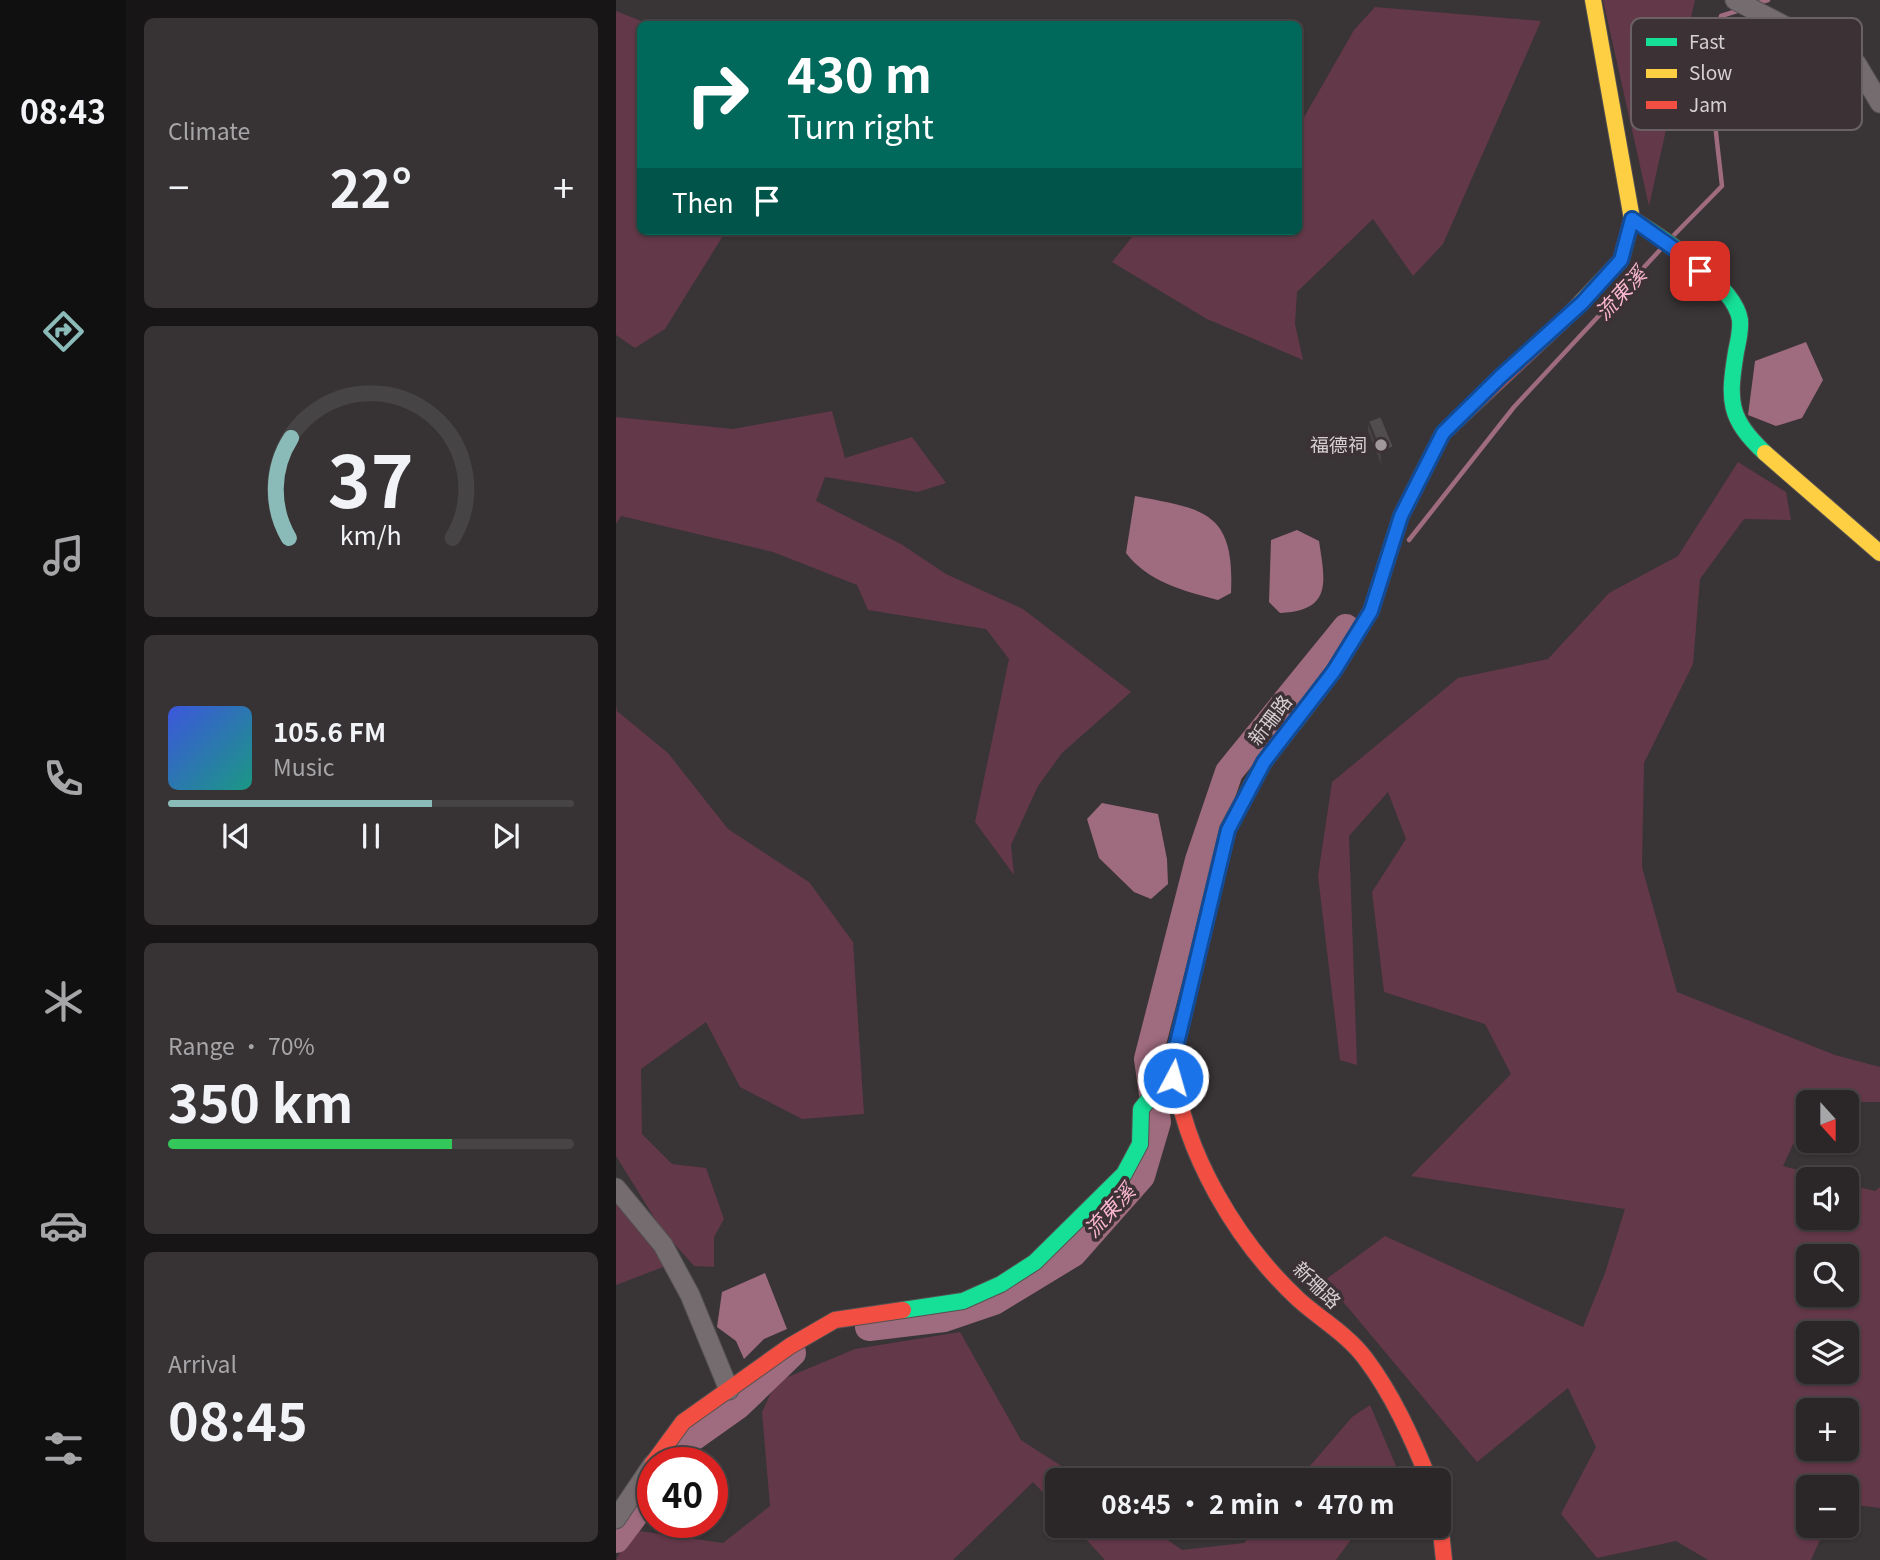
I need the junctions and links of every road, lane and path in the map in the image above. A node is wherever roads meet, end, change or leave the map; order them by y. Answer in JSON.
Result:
{"nodes":[{"id":1,"x":1735,"y":0,"type":"edge"},
{"id":2,"x":1596,"y":2,"type":"edge"},
{"id":3,"x":1772,"y":18,"type":"edge"},
{"id":4,"x":1862,"y":73,"type":"edge"},
{"id":5,"x":1880,"y":103,"type":"edge"},
{"id":6,"x":1632,"y":219,"type":"junction"},
{"id":7,"x":1880,"y":553,"type":"edge"},
{"id":8,"x":1167,"y":1081,"type":"junction"},
{"id":9,"x":616,"y":1188,"type":"edge"},
{"id":10,"x":729,"y":1390,"type":"junction"},
{"id":11,"x":665,"y":1447,"type":"edge"},
{"id":12,"x":1424,"y":1468,"type":"edge"},
{"id":13,"x":637,"y":1487,"type":"edge"},
{"id":14,"x":616,"y":1519,"type":"edge"},
{"id":15,"x":1442,"y":1538,"type":"edge"},
{"id":16,"x":1444,"y":1560,"type":"edge"}],
"edges":[{"from":1,"to":3,"type":"street"},
{"from":2,"to":6,"type":"street","name":"新珊路"},
{"from":4,"to":5,"type":"street"},
{"from":6,"to":7,"type":"street"},
{"from":6,"to":8,"type":"street","name":"新珊路"},
{"from":8,"to":10,"type":"street"},
{"from":8,"to":12,"type":"street","name":"新珊路"},
{"from":9,"to":10,"type":"street"},
{"from":10,"to":11,"type":"street"},
{"from":13,"to":14,"type":"street"},
{"from":15,"to":16,"type":"street"}]}
